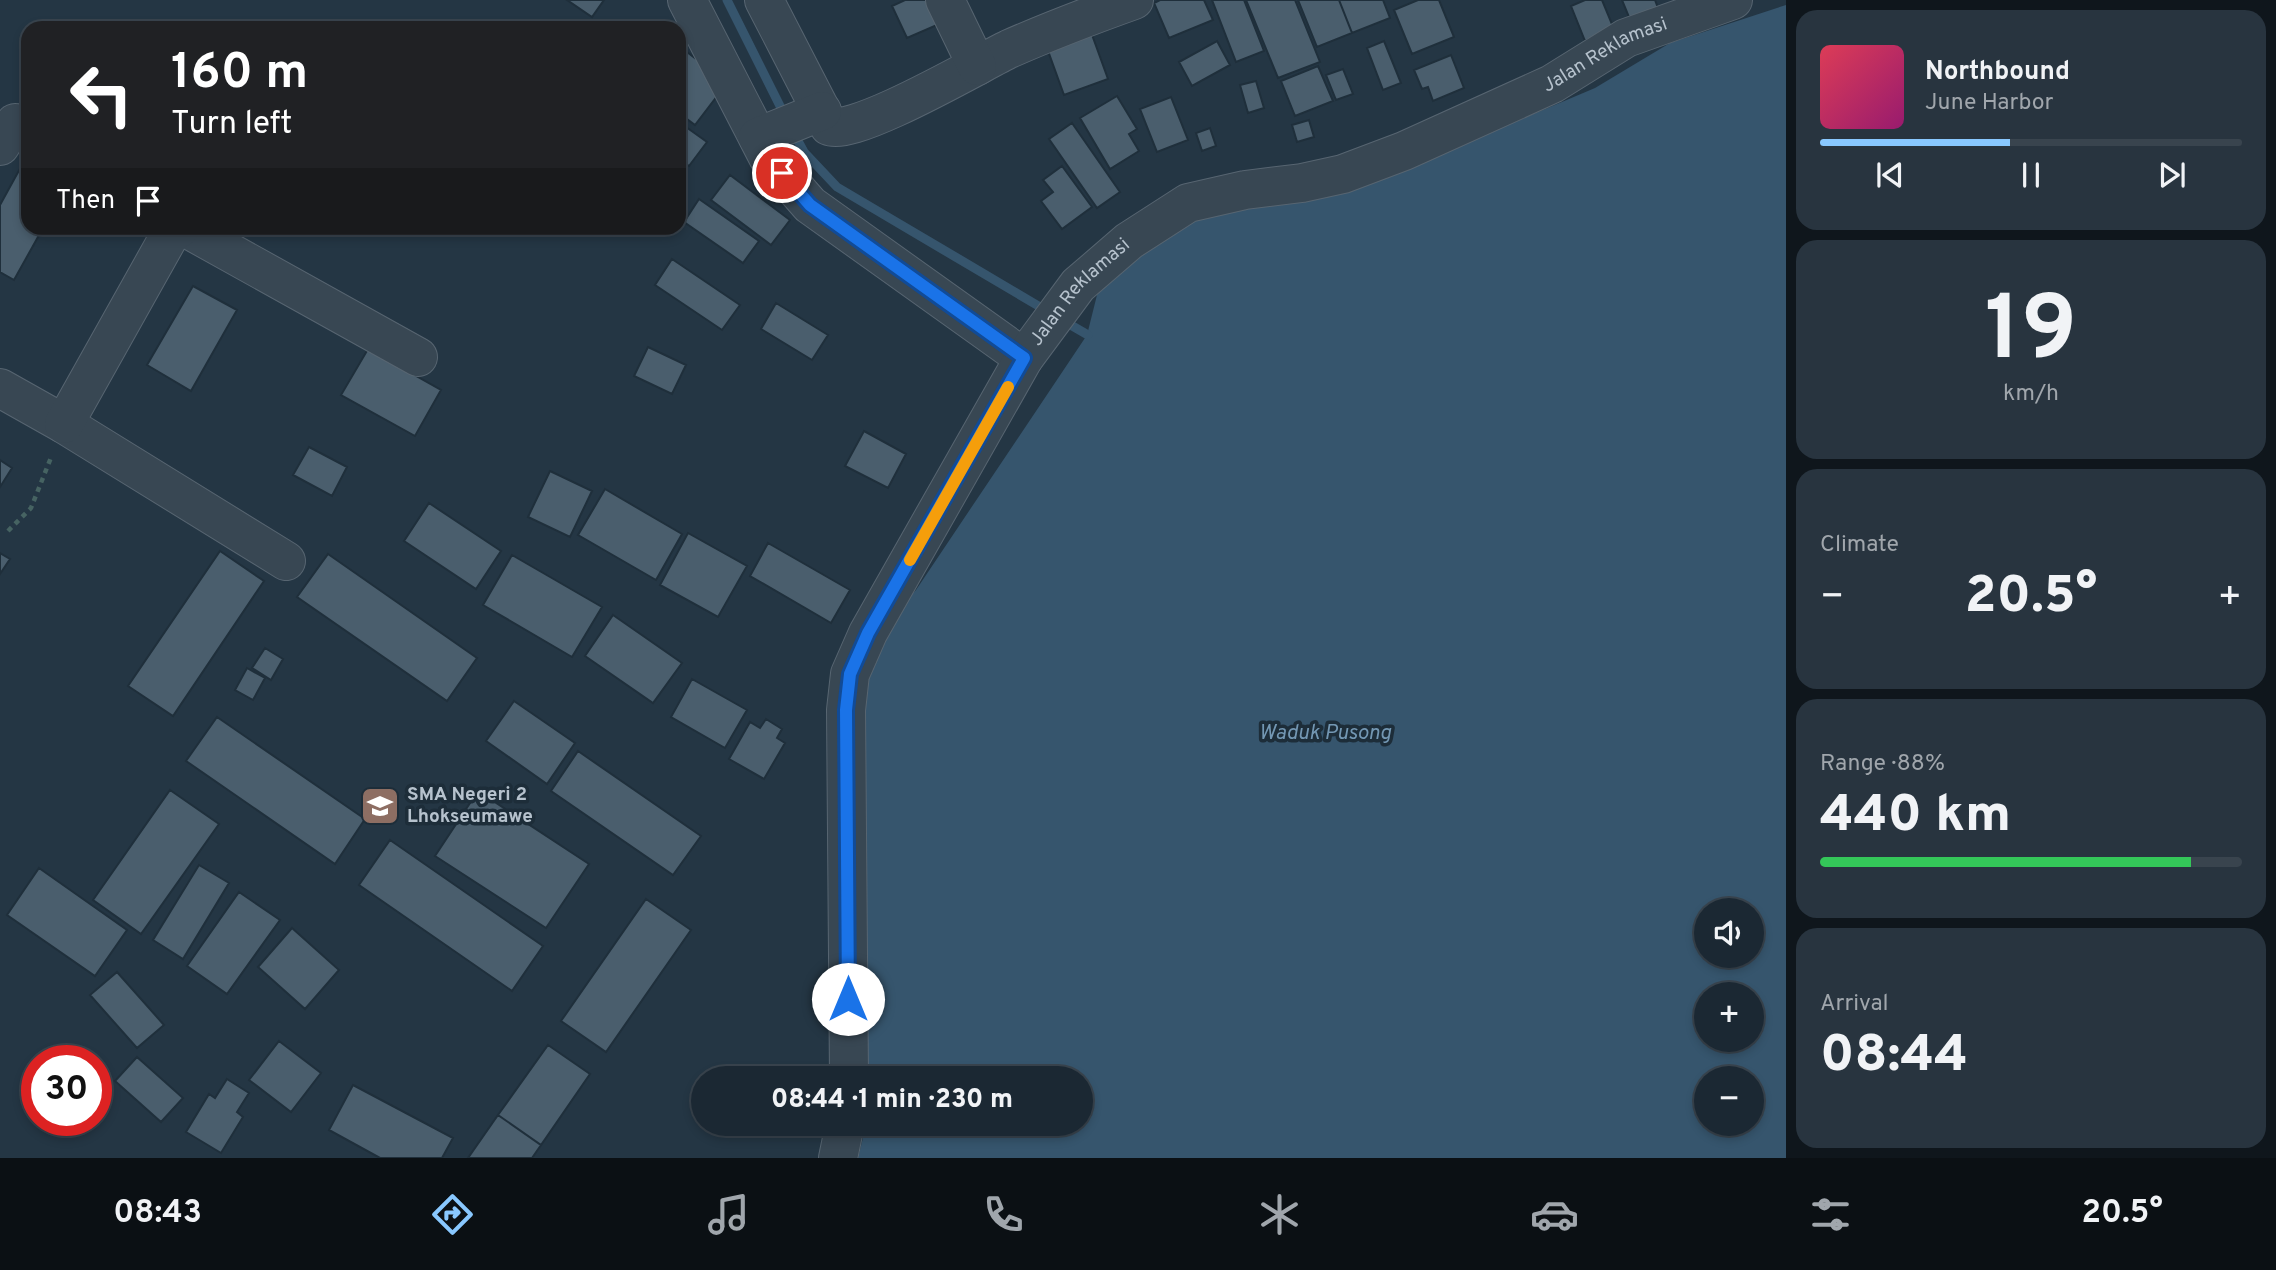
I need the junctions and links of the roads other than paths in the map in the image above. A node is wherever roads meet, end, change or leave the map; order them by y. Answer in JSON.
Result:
{"nodes":[{"id":1,"x":687,"y":0,"type":"edge"},
{"id":2,"x":764,"y":0,"type":"edge"},
{"id":3,"x":945,"y":0,"type":"edge"},
{"id":4,"x":1733,"y":0,"type":"edge"},
{"id":5,"x":1127,"y":1,"type":"edge"},
{"id":6,"x":977,"y":66,"type":"junction"},
{"id":7,"x":829,"y":117,"type":"junction"},
{"id":8,"x":762,"y":135,"type":"junction"},
{"id":9,"x":170,"y":235,"type":"edge"},
{"id":10,"x":199,"y":235,"type":"edge"},
{"id":11,"x":1029,"y":352,"type":"junction"},
{"id":12,"x":418,"y":357,"type":"dead end"},
{"id":13,"x":0,"y":388,"type":"edge"},
{"id":14,"x":64,"y":424,"type":"junction"},
{"id":15,"x":286,"y":561,"type":"dead end"},
{"id":16,"x":849,"y":1066,"type":"edge"},
{"id":17,"x":843,"y":1136,"type":"edge"},
{"id":18,"x":838,"y":1158,"type":"edge"}],
"edges":[{"from":1,"to":8,"type":"street"},
{"from":2,"to":7,"type":"street"},
{"from":3,"to":6,"type":"street"},
{"from":4,"to":11,"type":"street","name":"Jalan Reklamasi"},
{"from":5,"to":6,"type":"street"},
{"from":6,"to":7,"type":"street"},
{"from":7,"to":8,"type":"street"},
{"from":8,"to":11,"type":"street"},
{"from":9,"to":14,"type":"street"},
{"from":10,"to":12,"type":"street"},
{"from":11,"to":16,"type":"street","name":"Jalan Reklamasi"},
{"from":13,"to":14,"type":"street"},
{"from":14,"to":15,"type":"street"},
{"from":17,"to":18,"type":"street"}]}
